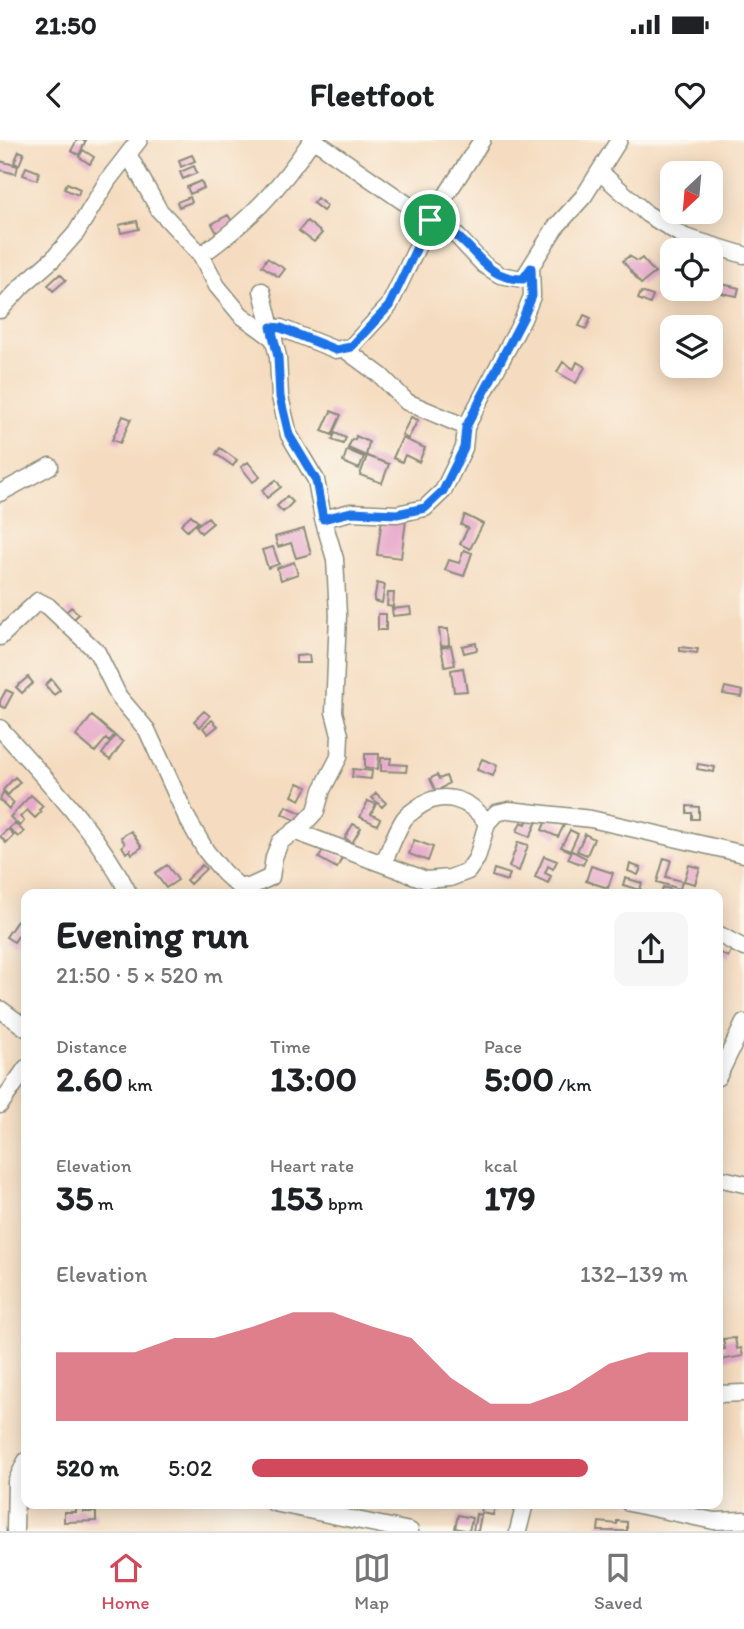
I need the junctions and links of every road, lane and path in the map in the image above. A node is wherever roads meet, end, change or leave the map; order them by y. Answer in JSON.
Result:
{"nodes":[{"id":1,"x":139,"y":140,"type":"edge"},
{"id":2,"x":313,"y":140,"type":"edge"},
{"id":3,"x":482,"y":140,"type":"edge"},
{"id":4,"x":620,"y":140,"type":"edge"},
{"id":5,"x":128,"y":154,"type":"junction"},
{"id":6,"x":600,"y":172,"type":"junction"},
{"id":7,"x":430,"y":220,"type":"junction"},
{"id":8,"x":201,"y":255,"type":"junction"},
{"id":9,"x":744,"y":255,"type":"edge"},
{"id":10,"x":531,"y":268,"type":"junction"},
{"id":11,"x":262,"y":291,"type":"dead end"},
{"id":12,"x":0,"y":310,"type":"edge"},
{"id":13,"x":272,"y":333,"type":"junction"},
{"id":14,"x":343,"y":348,"type":"junction"},
{"id":15,"x":466,"y":427,"type":"junction"},
{"id":16,"x":50,"y":466,"type":"dead end"},
{"id":17,"x":0,"y":493,"type":"edge"},
{"id":18,"x":323,"y":519,"type":"junction"},
{"id":19,"x":0,"y":637,"type":"edge"},
{"id":20,"x":0,"y":728,"type":"edge"},
{"id":21,"x":487,"y":824,"type":"junction"},
{"id":22,"x":294,"y":831,"type":"junction"},
{"id":23,"x":744,"y":854,"type":"edge"},
{"id":24,"x":383,"y":864,"type":"junction"},
{"id":25,"x":127,"y":889,"type":"edge"},
{"id":26,"x":245,"y":889,"type":"edge"},
{"id":27,"x":252,"y":889,"type":"edge"},
{"id":28,"x":723,"y":937,"type":"edge"},
{"id":29,"x":744,"y":948,"type":"edge"},
{"id":30,"x":0,"y":1009,"type":"edge"},
{"id":31,"x":744,"y":1023,"type":"edge"},
{"id":32,"x":21,"y":1024,"type":"edge"},
{"id":33,"x":737,"y":1055,"type":"edge"},
{"id":34,"x":723,"y":1071,"type":"edge"},
{"id":35,"x":21,"y":1075,"type":"edge"},
{"id":36,"x":0,"y":1105,"type":"edge"},
{"id":37,"x":723,"y":1179,"type":"edge"},
{"id":38,"x":744,"y":1184,"type":"edge"},
{"id":39,"x":744,"y":1393,"type":"edge"},
{"id":40,"x":723,"y":1394,"type":"edge"},
{"id":41,"x":21,"y":1472,"type":"edge"},
{"id":42,"x":302,"y":1509,"type":"edge"},
{"id":43,"x":524,"y":1509,"type":"edge"},
{"id":44,"x":657,"y":1509,"type":"edge"},
{"id":45,"x":744,"y":1520,"type":"edge"},
{"id":46,"x":399,"y":1530,"type":"edge"},
{"id":47,"x":15,"y":1531,"type":"edge"},
{"id":48,"x":518,"y":1531,"type":"edge"}],
"edges":[{"from":1,"to":5,"type":"street"},
{"from":2,"to":7,"type":"street"},
{"from":2,"to":8,"type":"street"},
{"from":3,"to":7,"type":"street"},
{"from":4,"to":6,"type":"street"},
{"from":5,"to":8,"type":"street"},
{"from":5,"to":12,"type":"street"},
{"from":6,"to":9,"type":"street"},
{"from":6,"to":10,"type":"street"},
{"from":7,"to":10,"type":"street"},
{"from":7,"to":14,"type":"street"},
{"from":8,"to":13,"type":"street"},
{"from":10,"to":15,"type":"street"},
{"from":11,"to":13,"type":"street"},
{"from":13,"to":14,"type":"street"},
{"from":13,"to":18,"type":"street"},
{"from":14,"to":15,"type":"street"},
{"from":15,"to":18,"type":"street"},
{"from":16,"to":17,"type":"street"},
{"from":18,"to":22,"type":"street"},
{"from":19,"to":26,"type":"street"},
{"from":20,"to":25,"type":"street"},
{"from":21,"to":23,"type":"street"},
{"from":21,"to":24,"type":"street"},
{"from":21,"to":24,"type":"street"},
{"from":22,"to":24,"type":"street"},
{"from":22,"to":27,"type":"street"},
{"from":28,"to":29,"type":"street"},
{"from":30,"to":32,"type":"street"},
{"from":31,"to":33,"type":"street"},
{"from":33,"to":34,"type":"street"},
{"from":35,"to":36,"type":"street"},
{"from":37,"to":38,"type":"street"},
{"from":39,"to":40,"type":"street"},
{"from":41,"to":47,"type":"street"},
{"from":42,"to":46,"type":"street"},
{"from":43,"to":48,"type":"street"},
{"from":44,"to":45,"type":"street"}]}
